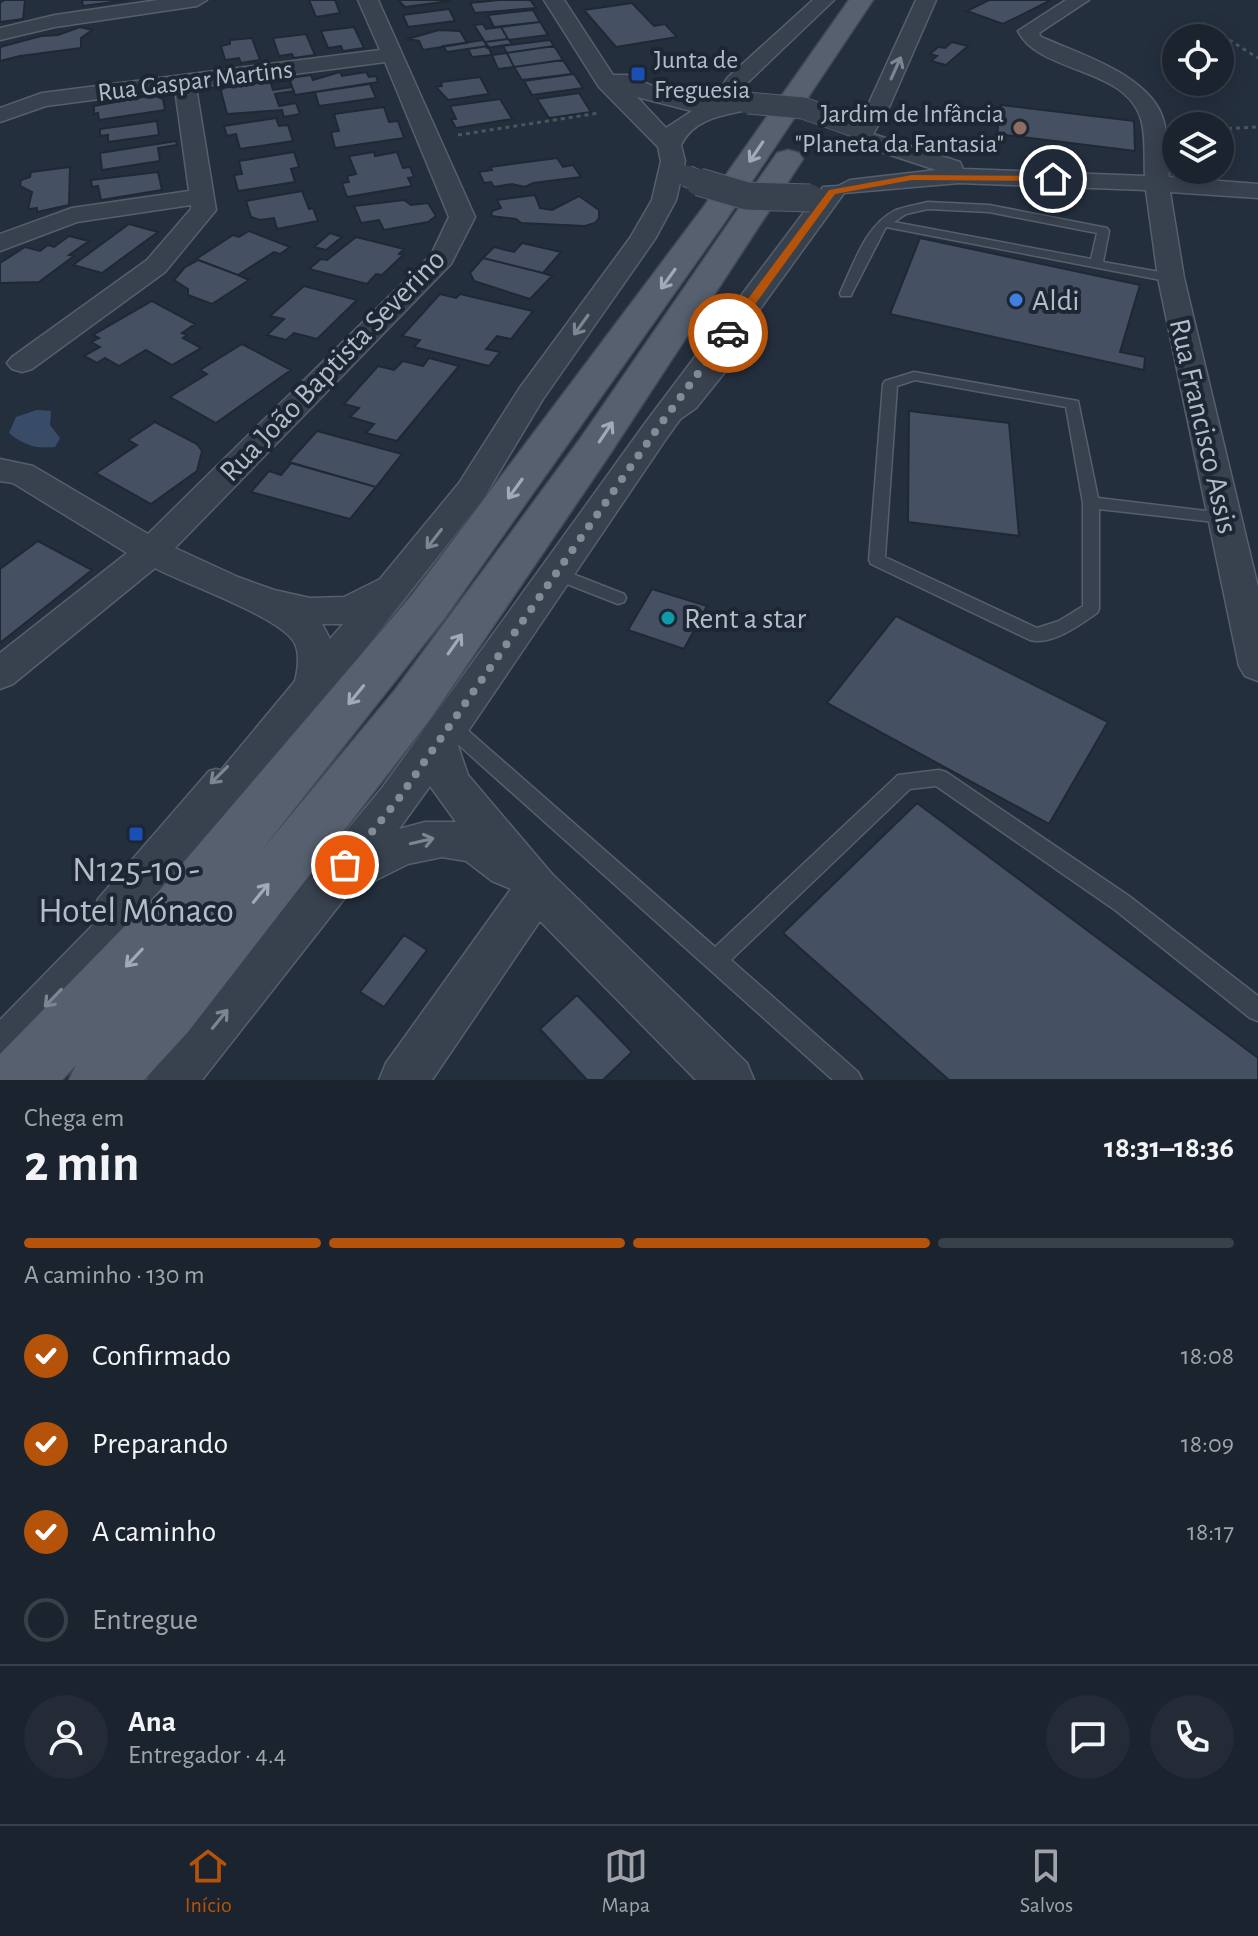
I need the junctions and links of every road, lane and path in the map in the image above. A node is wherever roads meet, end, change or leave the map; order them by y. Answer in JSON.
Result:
{"nodes":[{"id":1,"x":56,"y":0,"type":"edge"},
{"id":2,"x":197,"y":0,"type":"edge"},
{"id":3,"x":368,"y":0,"type":"edge"},
{"id":4,"x":554,"y":0,"type":"edge"},
{"id":5,"x":824,"y":0,"type":"edge"},
{"id":6,"x":926,"y":0,"type":"edge"},
{"id":7,"x":1079,"y":0,"type":"edge"},
{"id":8,"x":872,"y":14,"type":"edge"},
{"id":9,"x":55,"y":21,"type":"junction"},
{"id":10,"x":1202,"y":23,"type":"dead end"},
{"id":11,"x":0,"y":34,"type":"edge"},
{"id":12,"x":392,"y":55,"type":"junction"},
{"id":13,"x":1258,"y":58,"type":"edge"},
{"id":14,"x":594,"y":61,"type":"junction"},
{"id":15,"x":185,"y":82,"type":"junction"},
{"id":16,"x":716,"y":108,"type":"junction"},
{"id":17,"x":602,"y":113,"type":"dead end"},
{"id":18,"x":0,"y":115,"type":"edge"},
{"id":19,"x":854,"y":123,"type":"junction"},
{"id":20,"x":1258,"y":127,"type":"edge"},
{"id":21,"x":1234,"y":128,"type":"edge"},
{"id":22,"x":428,"y":139,"type":"junction"},
{"id":23,"x":676,"y":161,"type":"junction"},
{"id":24,"x":1028,"y":177,"type":"junction"},
{"id":25,"x":1157,"y":184,"type":"junction"},
{"id":26,"x":1258,"y":191,"type":"edge"},
{"id":27,"x":831,"y":192,"type":"junction"},
{"id":28,"x":202,"y":196,"type":"junction"},
{"id":29,"x":883,"y":223,"type":"junction"},
{"id":30,"x":0,"y":243,"type":"edge"},
{"id":31,"x":1096,"y":264,"type":"junction"},
{"id":32,"x":1171,"y":278,"type":"junction"},
{"id":33,"x":846,"y":293,"type":"dead end"},
{"id":34,"x":22,"y":363,"type":"dead end"},
{"id":35,"x":0,"y":470,"type":"edge"},
{"id":36,"x":1091,"y":503,"type":"junction"},
{"id":37,"x":1223,"y":518,"type":"junction"},
{"id":38,"x":151,"y":552,"type":"junction"},
{"id":39,"x":555,"y":573,"type":"junction"},
{"id":40,"x":400,"y":583,"type":"junction"},
{"id":41,"x":256,"y":597,"type":"junction"},
{"id":42,"x":618,"y":598,"type":"dead end"},
{"id":43,"x":1258,"y":666,"type":"edge"},
{"id":44,"x":0,"y":674,"type":"edge"},
{"id":45,"x":313,"y":689,"type":"junction"},
{"id":46,"x":443,"y":734,"type":"junction"},
{"id":47,"x":328,"y":887,"type":"junction"},
{"id":48,"x":537,"y":888,"type":"junction"},
{"id":49,"x":716,"y":960,"type":"junction"},
{"id":50,"x":1258,"y":1010,"type":"edge"},
{"id":51,"x":0,"y":1054,"type":"edge"},
{"id":52,"x":19,"y":1080,"type":"edge"},
{"id":53,"x":101,"y":1080,"type":"edge"},
{"id":54,"x":171,"y":1080,"type":"edge"},
{"id":55,"x":403,"y":1080,"type":"edge"},
{"id":56,"x":730,"y":1080,"type":"edge"},
{"id":57,"x":850,"y":1080,"type":"edge"}],
"edges":[{"from":1,"to":9,"type":"street"},
{"from":2,"to":9,"type":"street"},
{"from":3,"to":12,"type":"street","name":"Rua João Baptista Severino"},
{"from":4,"to":14,"type":"street"},
{"from":5,"to":16,"type":"street"},
{"from":19,"to":6,"type":"street","one_way":true},
{"from":7,"to":25,"type":"street","name":"Rua Francisco Assis"},
{"from":8,"to":52,"type":"main road","one_way":true},
{"from":9,"to":11,"type":"street"},
{"from":10,"to":13,"type":"path"},
{"from":12,"to":15,"type":"street","name":"Rua Gaspar Martins"},
{"from":12,"to":22,"type":"street","name":"Rua João Baptista Severino"},
{"from":14,"to":16,"type":"street"},
{"from":14,"to":23,"type":"street"},
{"from":15,"to":18,"type":"street","name":"Rua Gaspar Martins"},
{"from":15,"to":28,"type":"street"},
{"from":16,"to":19,"type":"street","bridge":true},
{"from":16,"to":23,"type":"street"},
{"from":17,"to":22,"type":"path"},
{"from":19,"to":24,"type":"street"},
{"from":19,"to":27,"type":"street"},
{"from":53,"to":19,"type":"main road","one_way":true},
{"from":20,"to":21,"type":"path"},
{"from":22,"to":38,"type":"street","name":"Rua João Baptista Severino"},
{"from":23,"to":27,"type":"street","bridge":true},
{"from":23,"to":40,"type":"street","one_way":true},
{"from":24,"to":25,"type":"street"},
{"from":24,"to":27,"type":"street"},
{"from":25,"to":26,"type":"street"},
{"from":25,"to":32,"type":"street","name":"Rua Francisco Assis"},
{"from":27,"to":39,"type":"street"},
{"from":28,"to":30,"type":"street"},
{"from":28,"to":34,"type":"street"},
{"from":29,"to":31,"type":"lane"},
{"from":29,"to":31,"type":"lane"},
{"from":29,"to":33,"type":"lane"},
{"from":31,"to":32,"type":"lane"},
{"from":32,"to":37,"type":"street","name":"Rua Francisco Assis"},
{"from":35,"to":38,"type":"street"},
{"from":36,"to":36,"type":"lane"},
{"from":36,"to":37,"type":"lane"},
{"from":37,"to":43,"type":"street","name":"Rua Francisco Assis"},
{"from":38,"to":41,"type":"street"},
{"from":38,"to":44,"type":"street","name":"Rua João Baptista Severino"},
{"from":39,"to":42,"type":"lane"},
{"from":39,"to":46,"type":"street"},
{"from":40,"to":41,"type":"street"},
{"from":40,"to":45,"type":"street"},
{"from":41,"to":45,"type":"street"},
{"from":45,"to":51,"type":"street","one_way":true},
{"from":46,"to":47,"type":"street"},
{"from":46,"to":48,"type":"street"},
{"from":46,"to":49,"type":"lane"},
{"from":47,"to":48,"type":"street","one_way":true},
{"from":54,"to":47,"type":"street","one_way":true},
{"from":48,"to":55,"type":"street"},
{"from":48,"to":56,"type":"street"},
{"from":49,"to":50,"type":"lane"},
{"from":49,"to":57,"type":"lane"}]}
